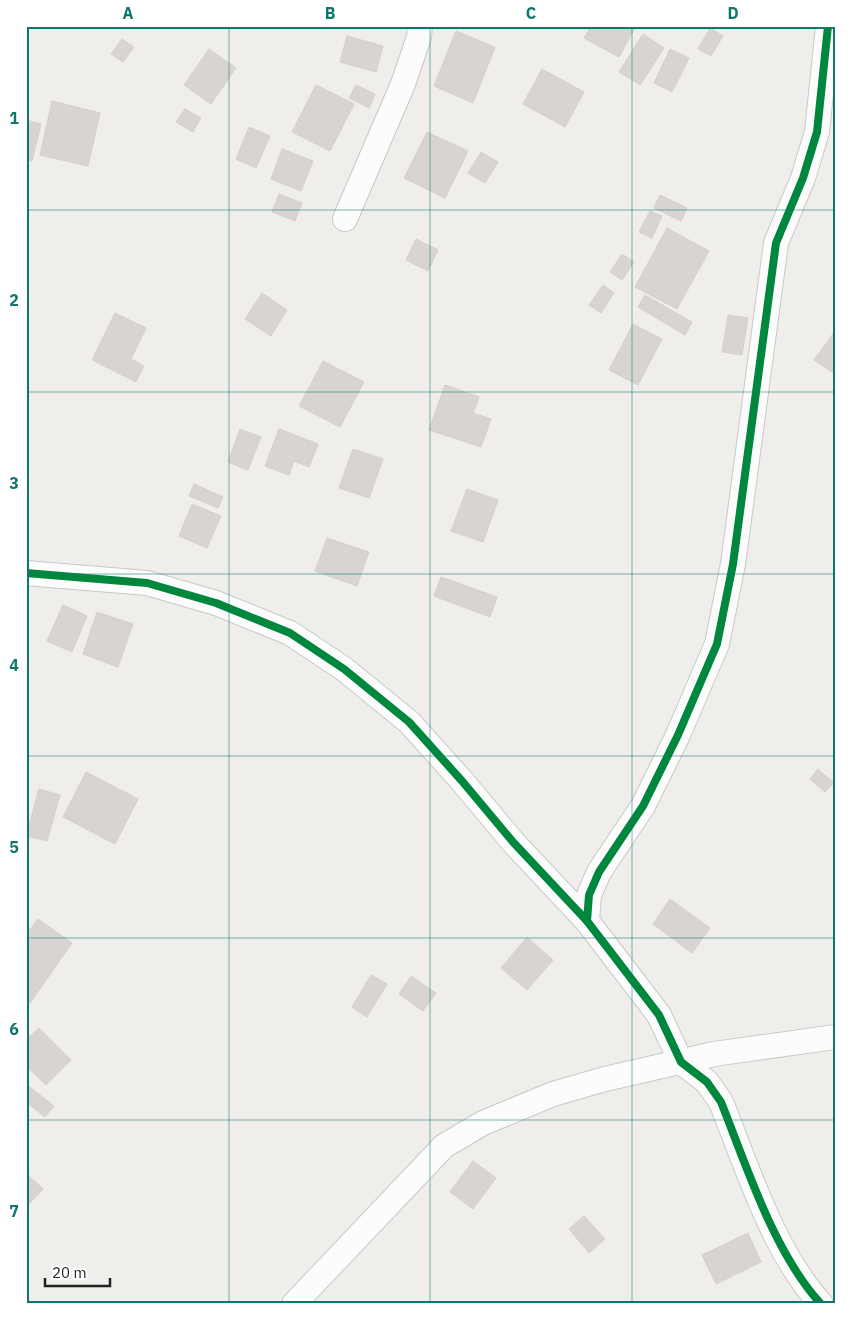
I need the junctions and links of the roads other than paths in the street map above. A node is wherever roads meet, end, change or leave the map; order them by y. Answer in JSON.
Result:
{"nodes":[{"id":1,"x":420,"y":26,"type":"edge"},
{"id":2,"x":828,"y":26,"type":"edge"},
{"id":3,"x":345,"y":219,"type":"dead end"},
{"id":4,"x":26,"y":573,"type":"edge"},
{"id":5,"x":587,"y":921,"type":"junction"},
{"id":6,"x":835,"y":1037,"type":"edge"},
{"id":7,"x":681,"y":1062,"type":"junction"},
{"id":8,"x":294,"y":1304,"type":"edge"},
{"id":9,"x":821,"y":1304,"type":"edge"}],
"edges":[{"from":1,"to":3,"type":"street"},
{"from":2,"to":5,"type":"street"},
{"from":4,"to":5,"type":"street"},
{"from":5,"to":7,"type":"street"},
{"from":6,"to":7,"type":"street"},
{"from":7,"to":8,"type":"street"},
{"from":7,"to":9,"type":"street"}]}
